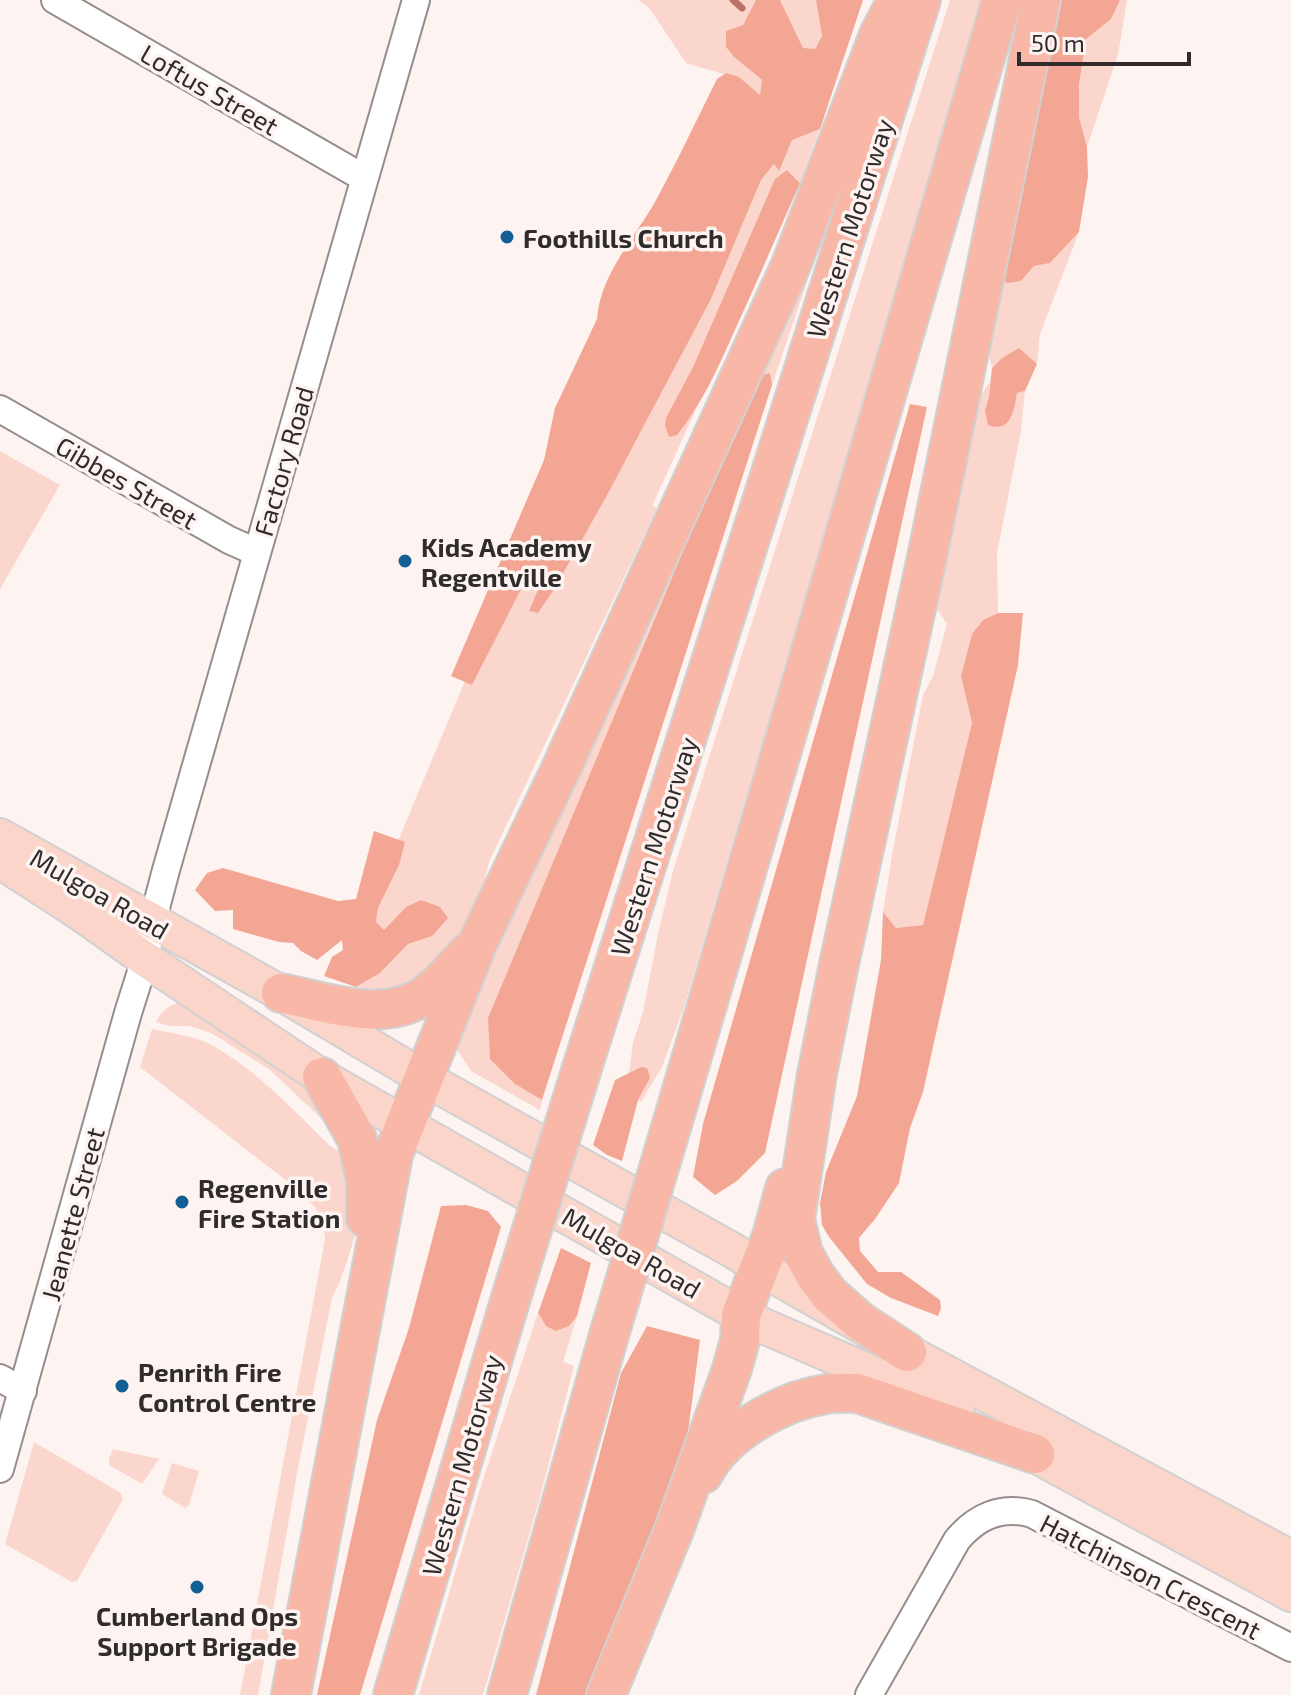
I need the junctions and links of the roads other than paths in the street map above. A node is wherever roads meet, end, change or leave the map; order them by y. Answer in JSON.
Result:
{"nodes":[{"id":1,"x":55,"y":0,"type":"edge"},
{"id":2,"x":416,"y":0,"type":"edge"},
{"id":3,"x":897,"y":0,"type":"edge"},
{"id":4,"x":921,"y":0,"type":"edge"},
{"id":5,"x":1002,"y":0,"type":"edge"},
{"id":6,"x":1041,"y":0,"type":"edge"},
{"id":7,"x":364,"y":178,"type":"junction"},
{"id":8,"x":0,"y":409,"type":"edge"},
{"id":9,"x":256,"y":552,"type":"junction"},
{"id":10,"x":0,"y":836,"type":"edge"},
{"id":11,"x":0,"y":861,"type":"edge"},
{"id":12,"x":152,"y":923,"type":"junction"},
{"id":13,"x":478,"y":942,"type":"junction"},
{"id":14,"x":145,"y":959,"type":"junction"},
{"id":15,"x":281,"y":993,"type":"junction"},
{"id":16,"x":817,"y":1074,"type":"junction"},
{"id":17,"x":322,"y":1077,"type":"junction"},
{"id":18,"x":424,"y":1078,"type":"junction"},
{"id":19,"x":405,"y":1125,"type":"junction"},
{"id":20,"x":760,"y":1267,"type":"junction"},
{"id":21,"x":362,"y":1313,"type":"junction"},
{"id":22,"x":741,"y":1315,"type":"junction"},
{"id":23,"x":907,"y":1352,"type":"junction"},
{"id":24,"x":0,"y":1378,"type":"edge"},
{"id":25,"x":23,"y":1391,"type":"junction"},
{"id":26,"x":1035,"y":1454,"type":"junction"},
{"id":27,"x":0,"y":1469,"type":"edge"},
{"id":28,"x":674,"y":1530,"type":"junction"},
{"id":29,"x":1291,"y":1558,"type":"edge"},
{"id":30,"x":1291,"y":1594,"type":"edge"},
{"id":31,"x":1291,"y":1648,"type":"edge"},
{"id":32,"x":291,"y":1695,"type":"edge"},
{"id":33,"x":393,"y":1695,"type":"edge"},
{"id":34,"x":507,"y":1695,"type":"edge"},
{"id":35,"x":606,"y":1695,"type":"edge"},
{"id":36,"x":869,"y":1695,"type":"edge"}],
"edges":[{"from":1,"to":7,"type":"street","name":"Loftus Street"},
{"from":2,"to":7,"type":"street","name":"Factory Road"},
{"from":3,"to":13,"type":"highway"},
{"from":4,"to":33,"type":"highway","name":"Western Motorway","bridge":true},
{"from":5,"to":34,"type":"highway","bridge":true},
{"from":6,"to":16,"type":"highway"},
{"from":7,"to":9,"type":"street","name":"Factory Road"},
{"from":8,"to":9,"type":"street","name":"Gibbes Street"},
{"from":9,"to":12,"type":"street","name":"Factory Road"},
{"from":10,"to":12,"type":"main road","name":"Mulgoa Road"},
{"from":11,"to":14,"type":"main road","name":"Mulgoa Road"},
{"from":12,"to":14,"type":"street","name":"Factory Road"},
{"from":12,"to":15,"type":"main road","name":"Mulgoa Road"},
{"from":13,"to":15,"type":"highway"},
{"from":13,"to":18,"type":"highway"},
{"from":14,"to":17,"type":"main road","name":"Mulgoa Road"},
{"from":14,"to":25,"type":"street","name":"Jeanette Street"},
{"from":15,"to":18,"type":"main road","name":"Mulgoa Road"},
{"from":16,"to":20,"type":"highway"},
{"from":16,"to":23,"type":"highway"},
{"from":17,"to":19,"type":"main road","name":"Mulgoa Road"},
{"from":17,"to":21,"type":"highway"},
{"from":18,"to":19,"type":"highway"},
{"from":18,"to":20,"type":"main road","name":"Mulgoa Road"},
{"from":19,"to":21,"type":"highway"},
{"from":19,"to":22,"type":"main road","name":"Mulgoa Road"},
{"from":20,"to":22,"type":"highway"},
{"from":20,"to":23,"type":"main road","name":"Mulgoa Road"},
{"from":21,"to":32,"type":"highway"},
{"from":22,"to":26,"type":"main road","name":"Mulgoa Road"},
{"from":22,"to":28,"type":"highway"},
{"from":23,"to":29,"type":"main road","name":"Mulgoa Road"},
{"from":24,"to":25,"type":"street"},
{"from":25,"to":27,"type":"street","name":"Jeanette Street"},
{"from":26,"to":28,"type":"highway"},
{"from":26,"to":30,"type":"main road","name":"Mulgoa Road"},
{"from":28,"to":35,"type":"highway"},
{"from":31,"to":36,"type":"street","name":"Hatchinson Crescent"}]}
